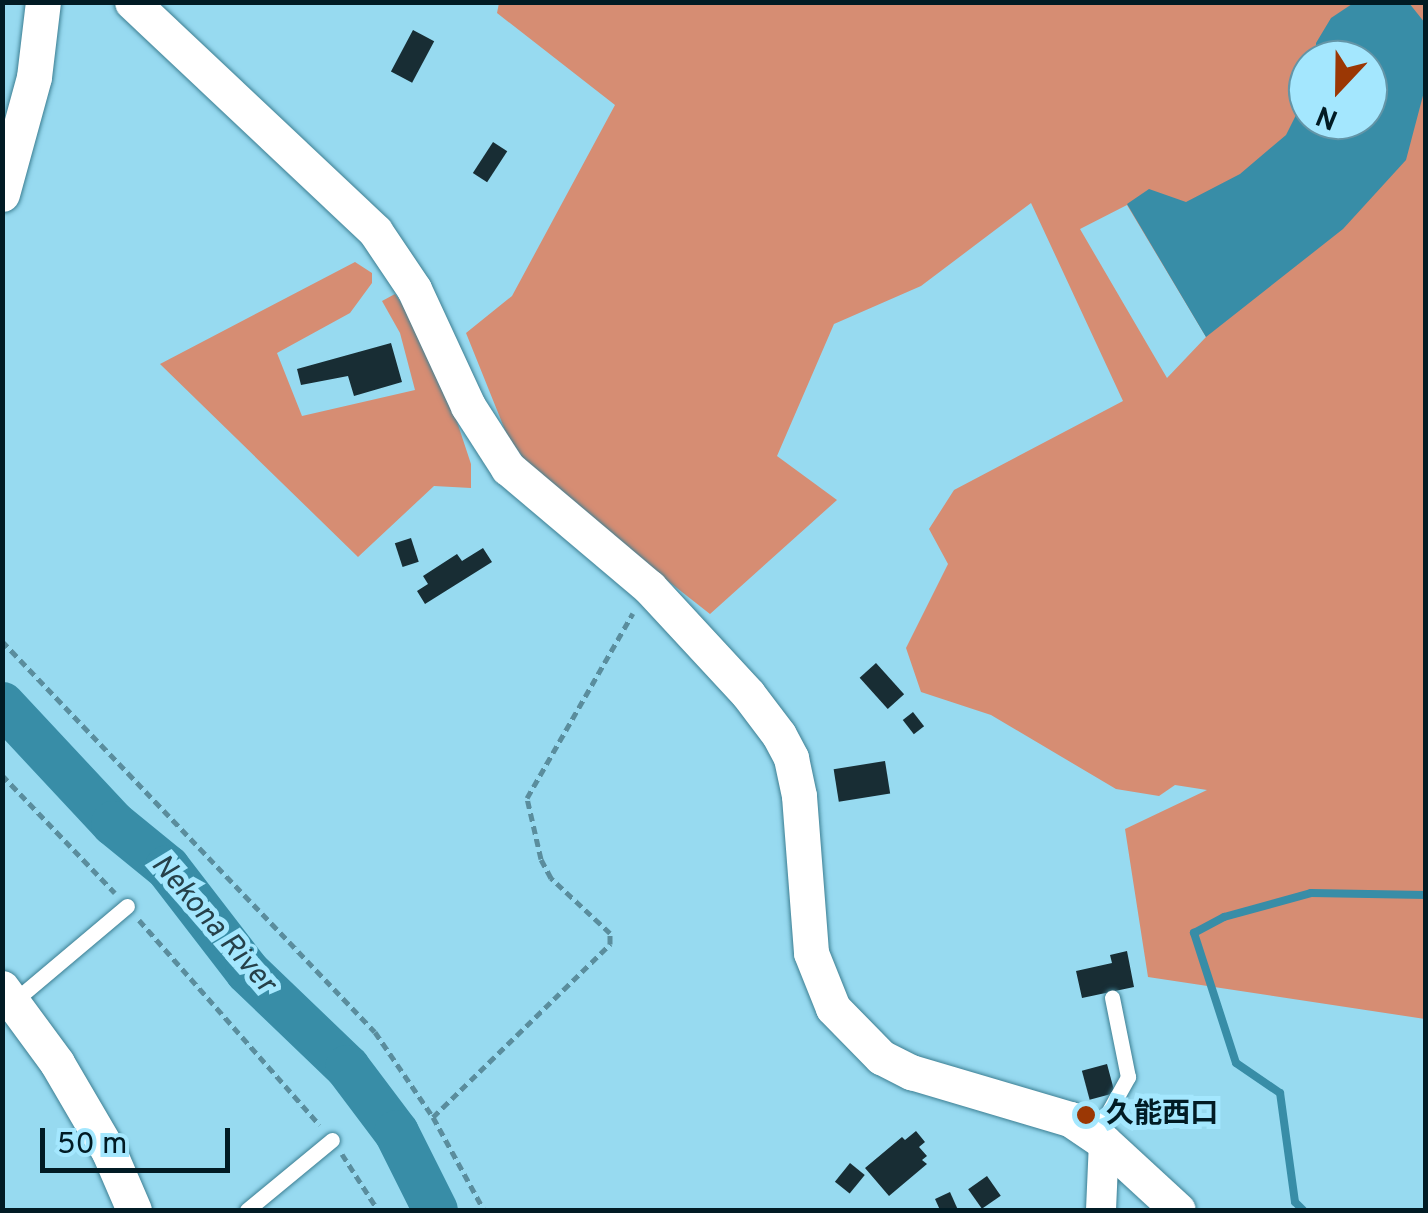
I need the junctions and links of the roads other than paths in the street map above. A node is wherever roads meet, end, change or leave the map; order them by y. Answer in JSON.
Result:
{"nodes":[{"id":1,"x":43,"y":2,"type":"edge"},
{"id":2,"x":132,"y":2,"type":"edge"},
{"id":3,"x":2,"y":194,"type":"edge"},
{"id":4,"x":127,"y":906,"type":"road end"},
{"id":5,"x":8,"y":995,"type":"edge"},
{"id":6,"x":1112,"y":998,"type":"dead end"},
{"id":7,"x":1100,"y":1139,"type":"junction"},
{"id":8,"x":332,"y":1140,"type":"road end"},
{"id":9,"x":134,"y":1210,"type":"edge"},
{"id":10,"x":247,"y":1210,"type":"edge"},
{"id":11,"x":1101,"y":1210,"type":"edge"},
{"id":12,"x":1178,"y":1210,"type":"edge"}],
"edges":[{"from":1,"to":3,"type":"street"},
{"from":2,"to":7,"type":"street"},
{"from":4,"to":5,"type":"lane"},
{"from":5,"to":9,"type":"street"},
{"from":6,"to":7,"type":"lane"},
{"from":7,"to":11,"type":"street"},
{"from":7,"to":12,"type":"street"},
{"from":8,"to":10,"type":"lane"}]}
